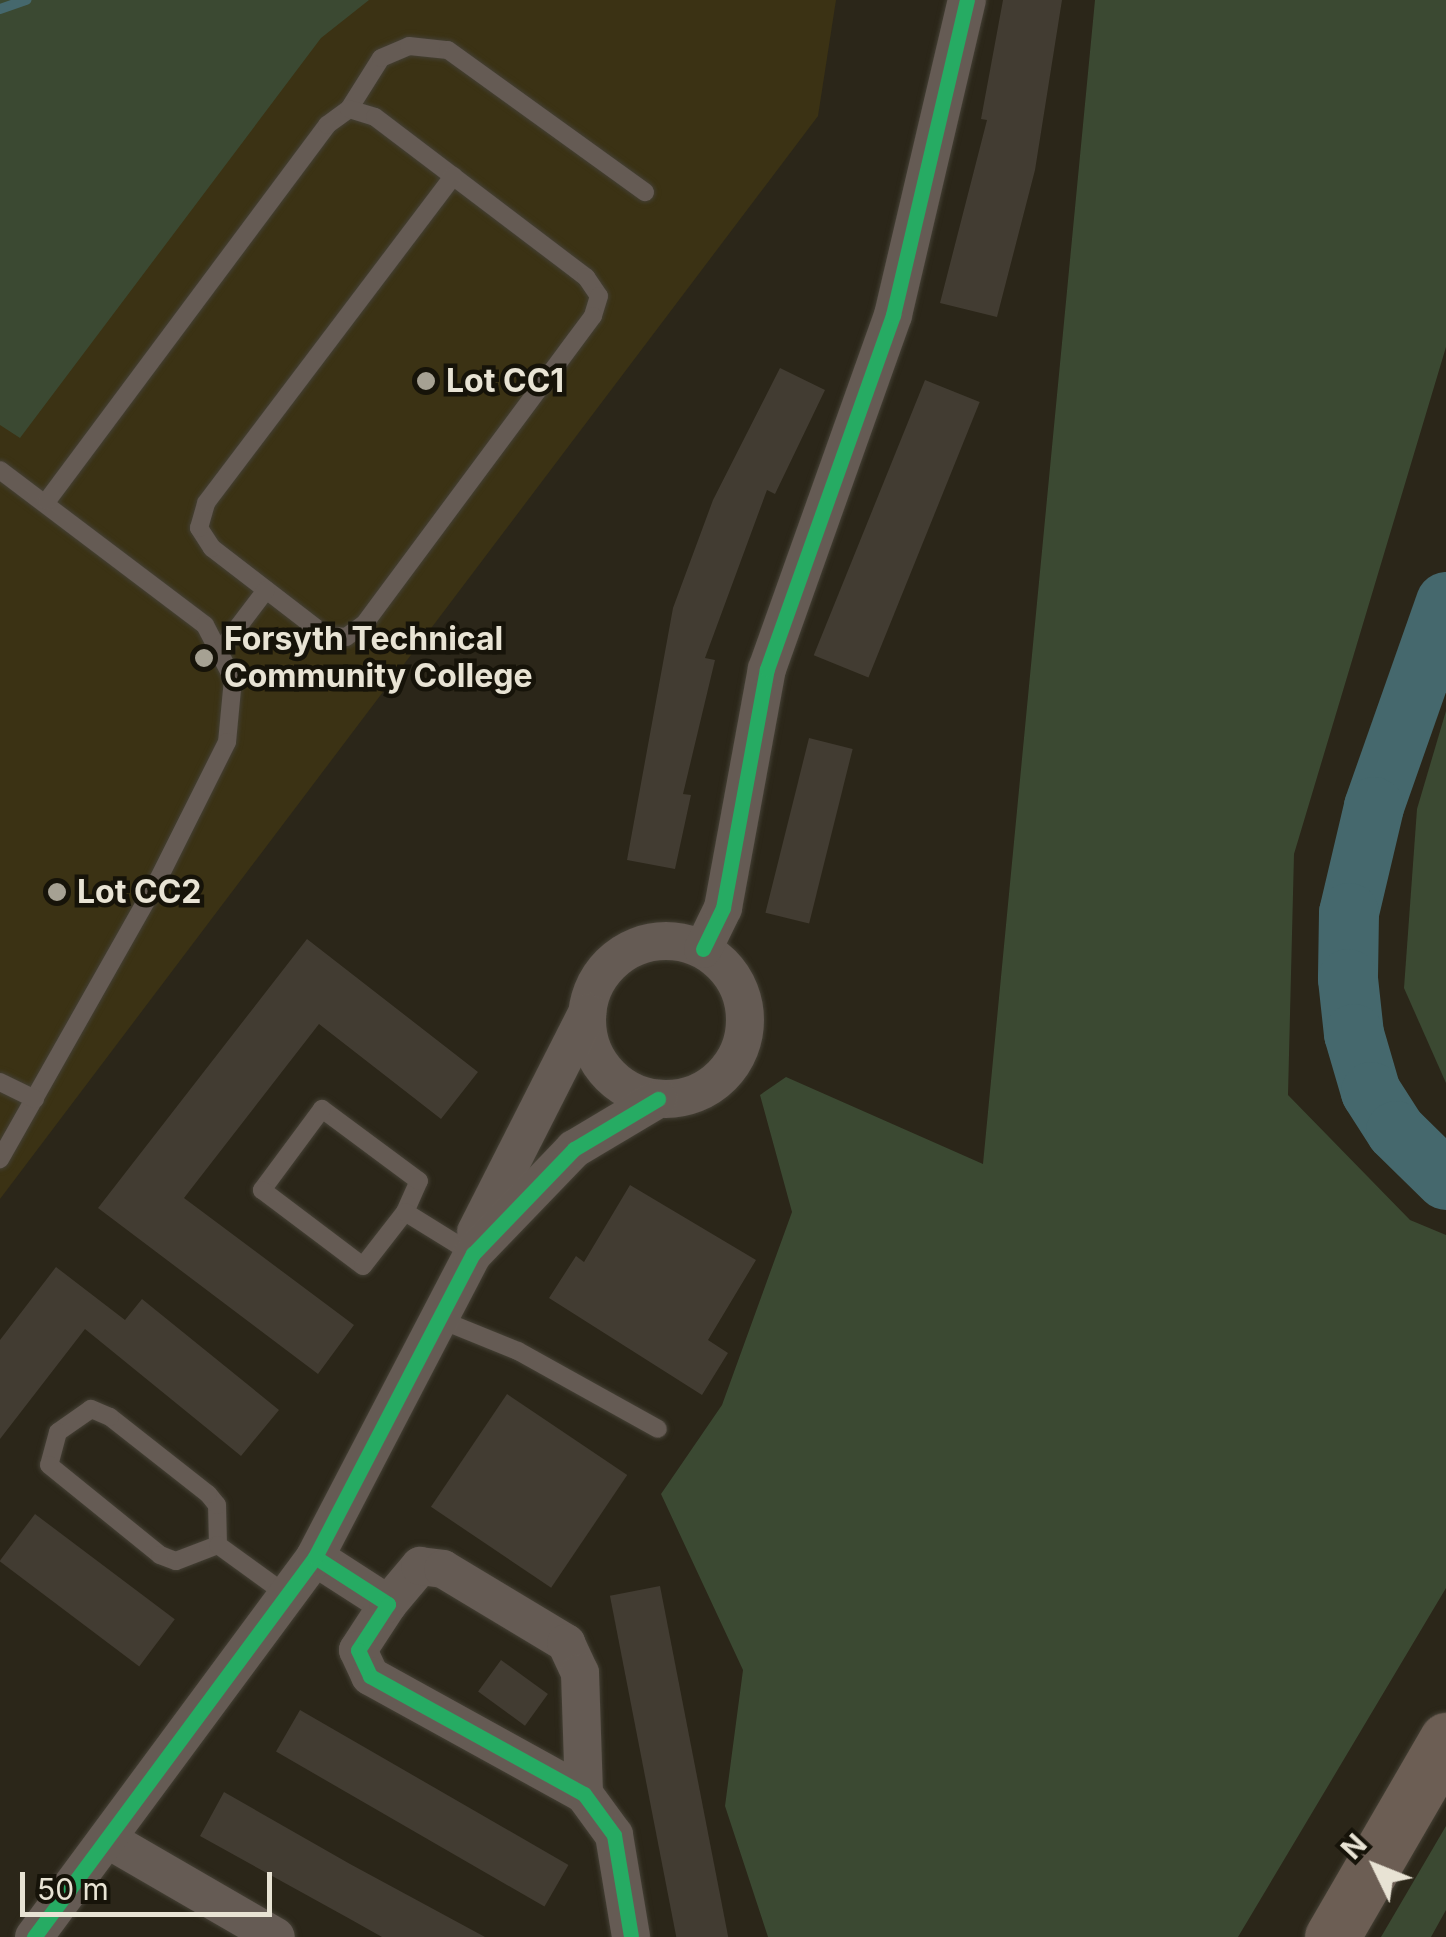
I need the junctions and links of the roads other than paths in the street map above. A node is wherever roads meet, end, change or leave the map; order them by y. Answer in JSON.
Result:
{"nodes":[{"id":1,"x":967,"y":0,"type":"edge"},
{"id":2,"x":350,"y":108,"type":"junction"},
{"id":3,"x":453,"y":176,"type":"junction"},
{"id":4,"x":645,"y":192,"type":"dead end"},
{"id":5,"x":0,"y":470,"type":"edge"},
{"id":6,"x":47,"y":501,"type":"junction"},
{"id":7,"x":266,"y":590,"type":"junction"},
{"id":8,"x":219,"y":652,"type":"junction"},
{"id":9,"x":703,"y":950,"type":"junction"},
{"id":10,"x":587,"y":1013,"type":"junction"},
{"id":11,"x":0,"y":1082,"type":"edge"},
{"id":12,"x":35,"y":1099,"type":"junction"},
{"id":13,"x":658,"y":1099,"type":"junction"},
{"id":14,"x":0,"y":1158,"type":"edge"},
{"id":15,"x":405,"y":1212,"type":"junction"},
{"id":16,"x":473,"y":1254,"type":"junction"},
{"id":17,"x":439,"y":1319,"type":"junction"},
{"id":18,"x":658,"y":1428,"type":"dead end"},
{"id":19,"x":218,"y":1545,"type":"junction"},
{"id":20,"x":315,"y":1557,"type":"junction"},
{"id":21,"x":287,"y":1595,"type":"junction"},
{"id":22,"x":388,"y":1604,"type":"junction"},
{"id":23,"x":1446,"y":1740,"type":"edge"},
{"id":24,"x":584,"y":1794,"type":"junction"},
{"id":25,"x":107,"y":1838,"type":"junction"},
{"id":26,"x":34,"y":1937,"type":"edge"},
{"id":27,"x":276,"y":1937,"type":"edge"},
{"id":28,"x":631,"y":1937,"type":"edge"},
{"id":29,"x":1332,"y":1937,"type":"edge"}],
"edges":[{"from":1,"to":9,"type":"street"},
{"from":2,"to":3,"type":"lane"},
{"from":2,"to":4,"type":"lane"},
{"from":2,"to":6,"type":"lane"},
{"from":3,"to":7,"type":"lane"},
{"from":3,"to":7,"type":"lane"},
{"from":5,"to":6,"type":"lane"},
{"from":6,"to":8,"type":"lane"},
{"from":7,"to":8,"type":"lane"},
{"from":8,"to":12,"type":"lane"},
{"from":9,"to":10,"type":"street"},
{"from":9,"to":13,"type":"street"},
{"from":10,"to":13,"type":"street"},
{"from":10,"to":16,"type":"street"},
{"from":11,"to":12,"type":"lane"},
{"from":12,"to":14,"type":"lane"},
{"from":13,"to":16,"type":"street"},
{"from":15,"to":15,"type":"lane"},
{"from":15,"to":16,"type":"lane"},
{"from":16,"to":17,"type":"street"},
{"from":17,"to":18,"type":"lane"},
{"from":17,"to":20,"type":"street"},
{"from":19,"to":19,"type":"lane"},
{"from":19,"to":21,"type":"lane"},
{"from":20,"to":21,"type":"street"},
{"from":20,"to":22,"type":"street"},
{"from":21,"to":25,"type":"street"},
{"from":22,"to":24,"type":"street"},
{"from":22,"to":24,"type":"street"},
{"from":23,"to":29,"type":"highway"},
{"from":24,"to":28,"type":"street"},
{"from":25,"to":26,"type":"street"},
{"from":25,"to":27,"type":"street"}]}
